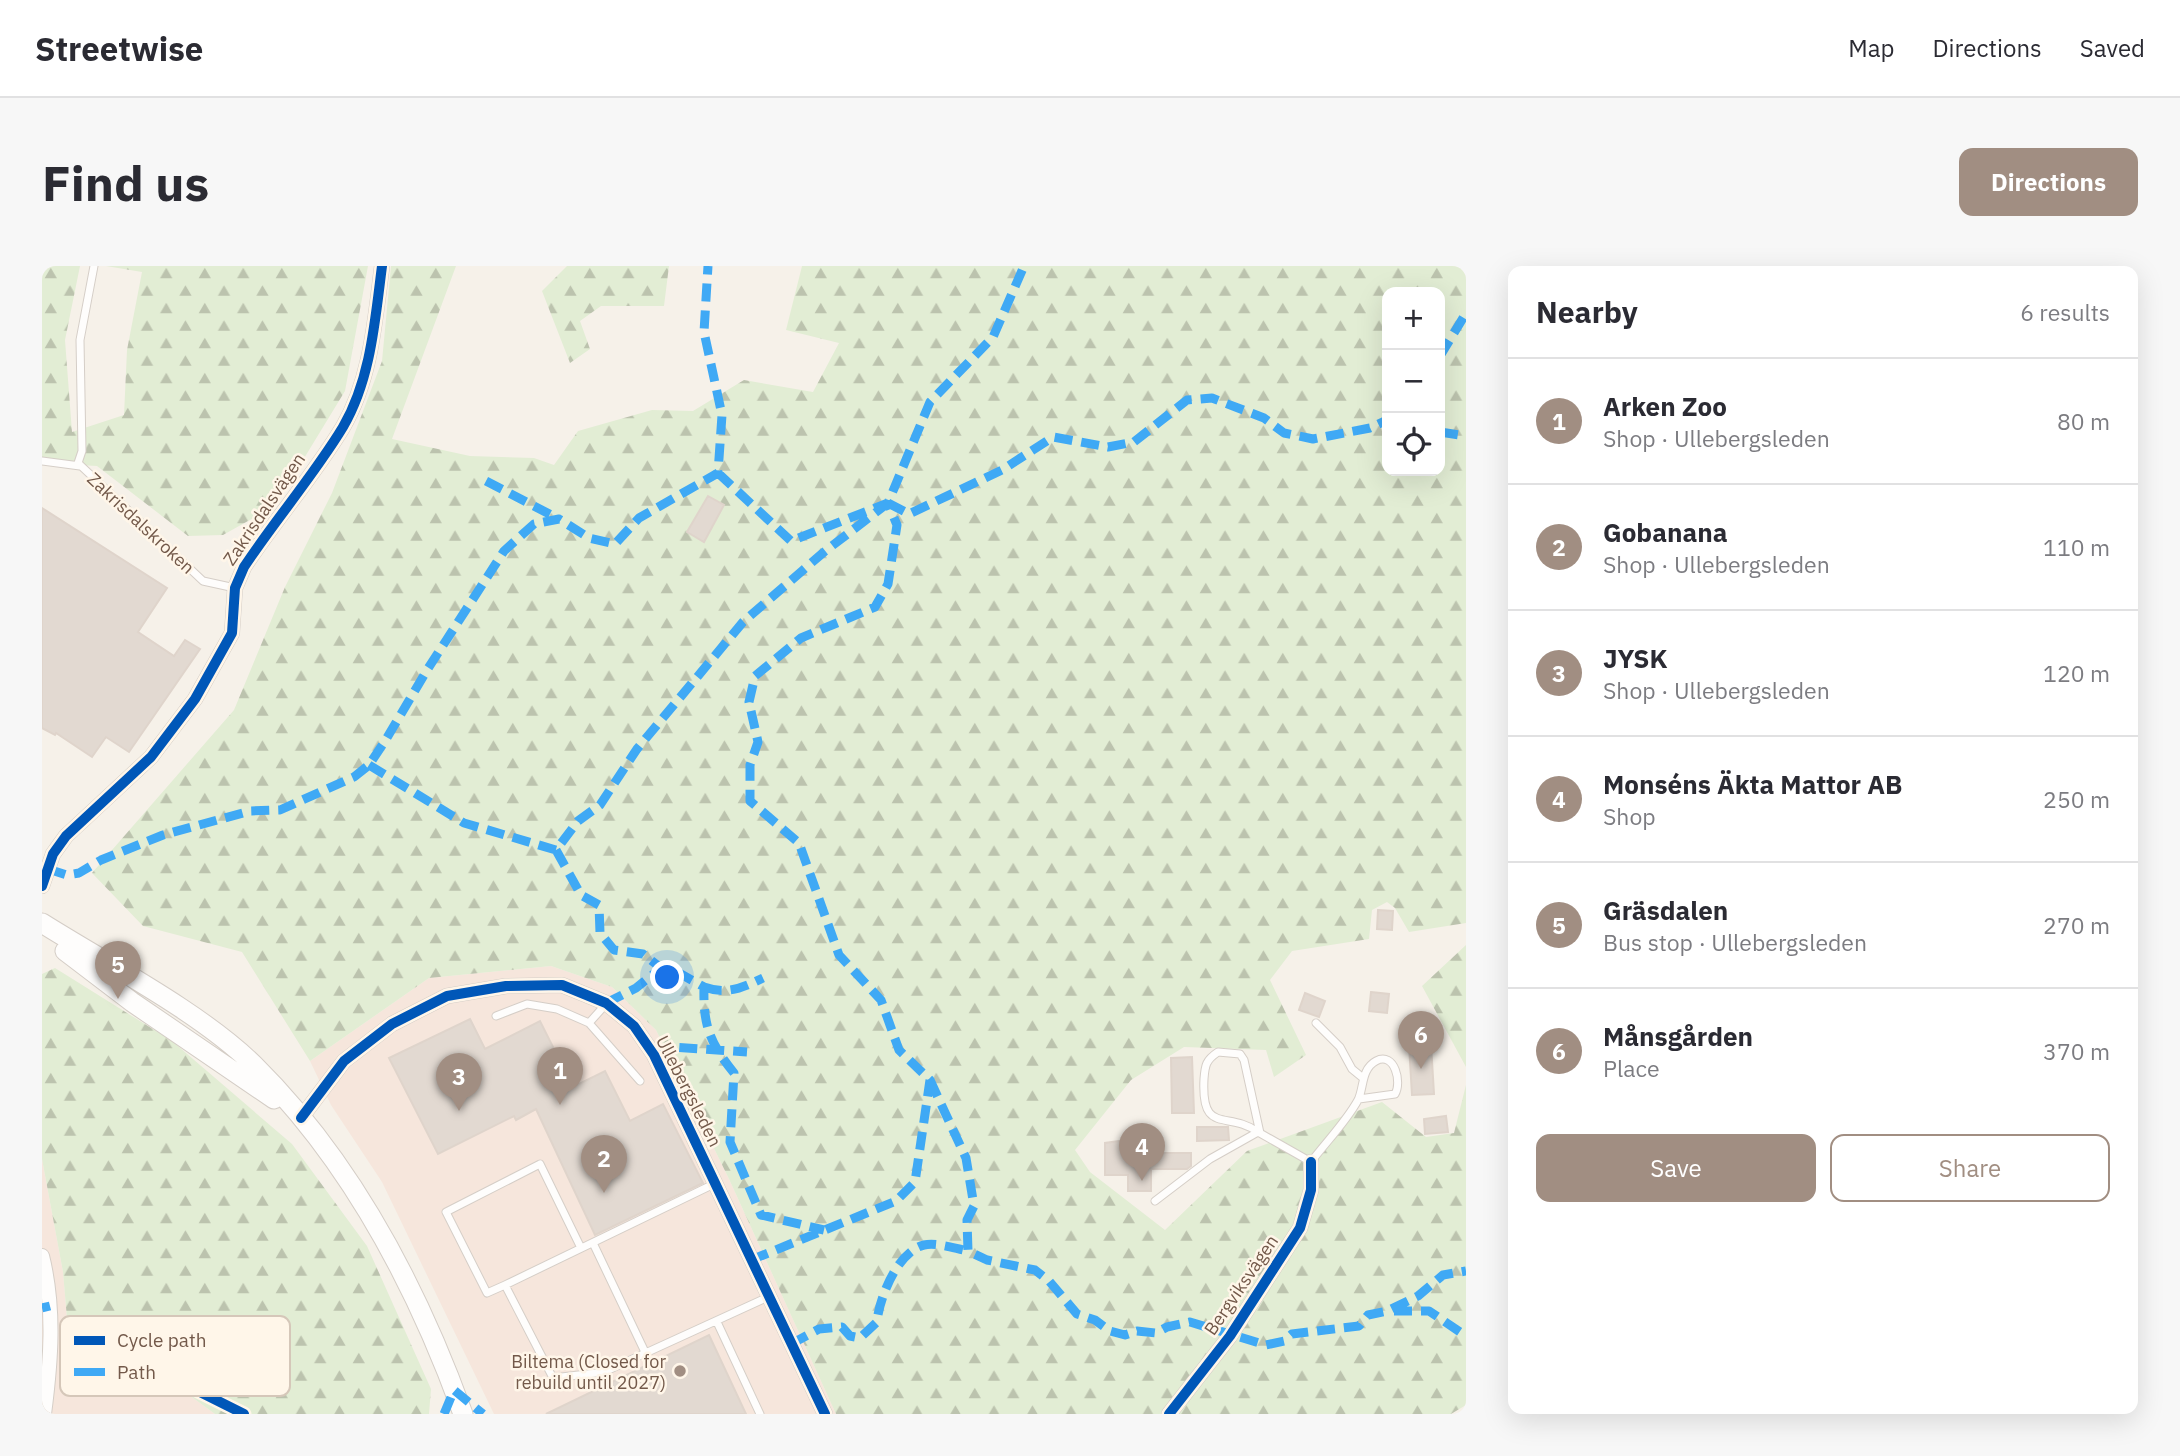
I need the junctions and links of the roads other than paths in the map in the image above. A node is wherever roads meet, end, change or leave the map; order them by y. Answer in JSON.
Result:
{"nodes":[{"id":1,"x":94,"y":266,"type":"edge"},
{"id":2,"x":382,"y":266,"type":"edge"},
{"id":3,"x":42,"y":461,"type":"edge"},
{"id":4,"x":80,"y":466,"type":"junction"},
{"id":5,"x":235,"y":588,"type":"junction"},
{"id":6,"x":42,"y":886,"type":"edge"},
{"id":7,"x":42,"y":925,"type":"edge"},
{"id":8,"x":606,"y":1003,"type":"junction"},
{"id":9,"x":496,"y":1016,"type":"dead end"},
{"id":10,"x":589,"y":1023,"type":"junction"},
{"id":11,"x":1316,"y":1023,"type":"dead end"},
{"id":12,"x":1363,"y":1078,"type":"junction"},
{"id":13,"x":640,"y":1081,"type":"dead end"},
{"id":14,"x":1359,"y":1099,"type":"junction"},
{"id":15,"x":301,"y":1118,"type":"junction"},
{"id":16,"x":1259,"y":1132,"type":"junction"},
{"id":17,"x":1311,"y":1162,"type":"junction"},
{"id":18,"x":716,"y":1183,"type":"junction"},
{"id":19,"x":1155,"y":1201,"type":"dead end"},
{"id":20,"x":593,"y":1243,"type":"junction"},
{"id":21,"x":581,"y":1248,"type":"junction"},
{"id":22,"x":42,"y":1256,"type":"edge"},
{"id":23,"x":505,"y":1285,"type":"junction"},
{"id":24,"x":768,"y":1297,"type":"junction"},
{"id":25,"x":717,"y":1322,"type":"junction"},
{"id":26,"x":46,"y":1329,"type":"edge"},
{"id":27,"x":645,"y":1352,"type":"junction"},
{"id":28,"x":44,"y":1414,"type":"edge"},
{"id":29,"x":463,"y":1414,"type":"edge"},
{"id":30,"x":760,"y":1414,"type":"edge"},
{"id":31,"x":825,"y":1414,"type":"edge"},
{"id":32,"x":1169,"y":1414,"type":"edge"}],
"edges":[{"from":1,"to":4,"type":"lane","name":"Zakrisdalskroken"},
{"from":2,"to":5,"type":"street","name":"Zakrisdalsvägen"},
{"from":3,"to":4,"type":"lane"},
{"from":4,"to":5,"type":"lane","name":"Zakrisdalskroken"},
{"from":5,"to":6,"type":"street","name":"Zakrisdalsvägen"},
{"from":7,"to":15,"type":"main road"},
{"from":8,"to":10,"type":"lane"},
{"from":8,"to":15,"type":"street","name":"Ullebergsleden"},
{"from":8,"to":18,"type":"street","name":"Ullebergsleden"},
{"from":9,"to":10,"type":"lane"},
{"from":10,"to":13,"type":"lane"},
{"from":11,"to":12,"type":"lane"},
{"from":12,"to":14,"type":"lane"},
{"from":12,"to":14,"type":"lane"},
{"from":14,"to":17,"type":"lane"},
{"from":15,"to":29,"type":"main road"},
{"from":16,"to":16,"type":"lane"},
{"from":16,"to":17,"type":"lane"},
{"from":16,"to":19,"type":"lane"},
{"from":17,"to":32,"type":"street","name":"Bergviksvägen"},
{"from":18,"to":20,"type":"lane"},
{"from":18,"to":24,"type":"street","name":"Ullebergsleden"},
{"from":20,"to":21,"type":"lane"},
{"from":20,"to":27,"type":"lane"},
{"from":21,"to":23,"type":"lane"},
{"from":21,"to":23,"type":"lane"},
{"from":22,"to":26,"type":"street"},
{"from":23,"to":27,"type":"lane"},
{"from":24,"to":25,"type":"lane"},
{"from":24,"to":31,"type":"street","name":"Ullebergsleden"},
{"from":25,"to":27,"type":"lane"},
{"from":25,"to":30,"type":"lane"},
{"from":26,"to":28,"type":"street"}]}
